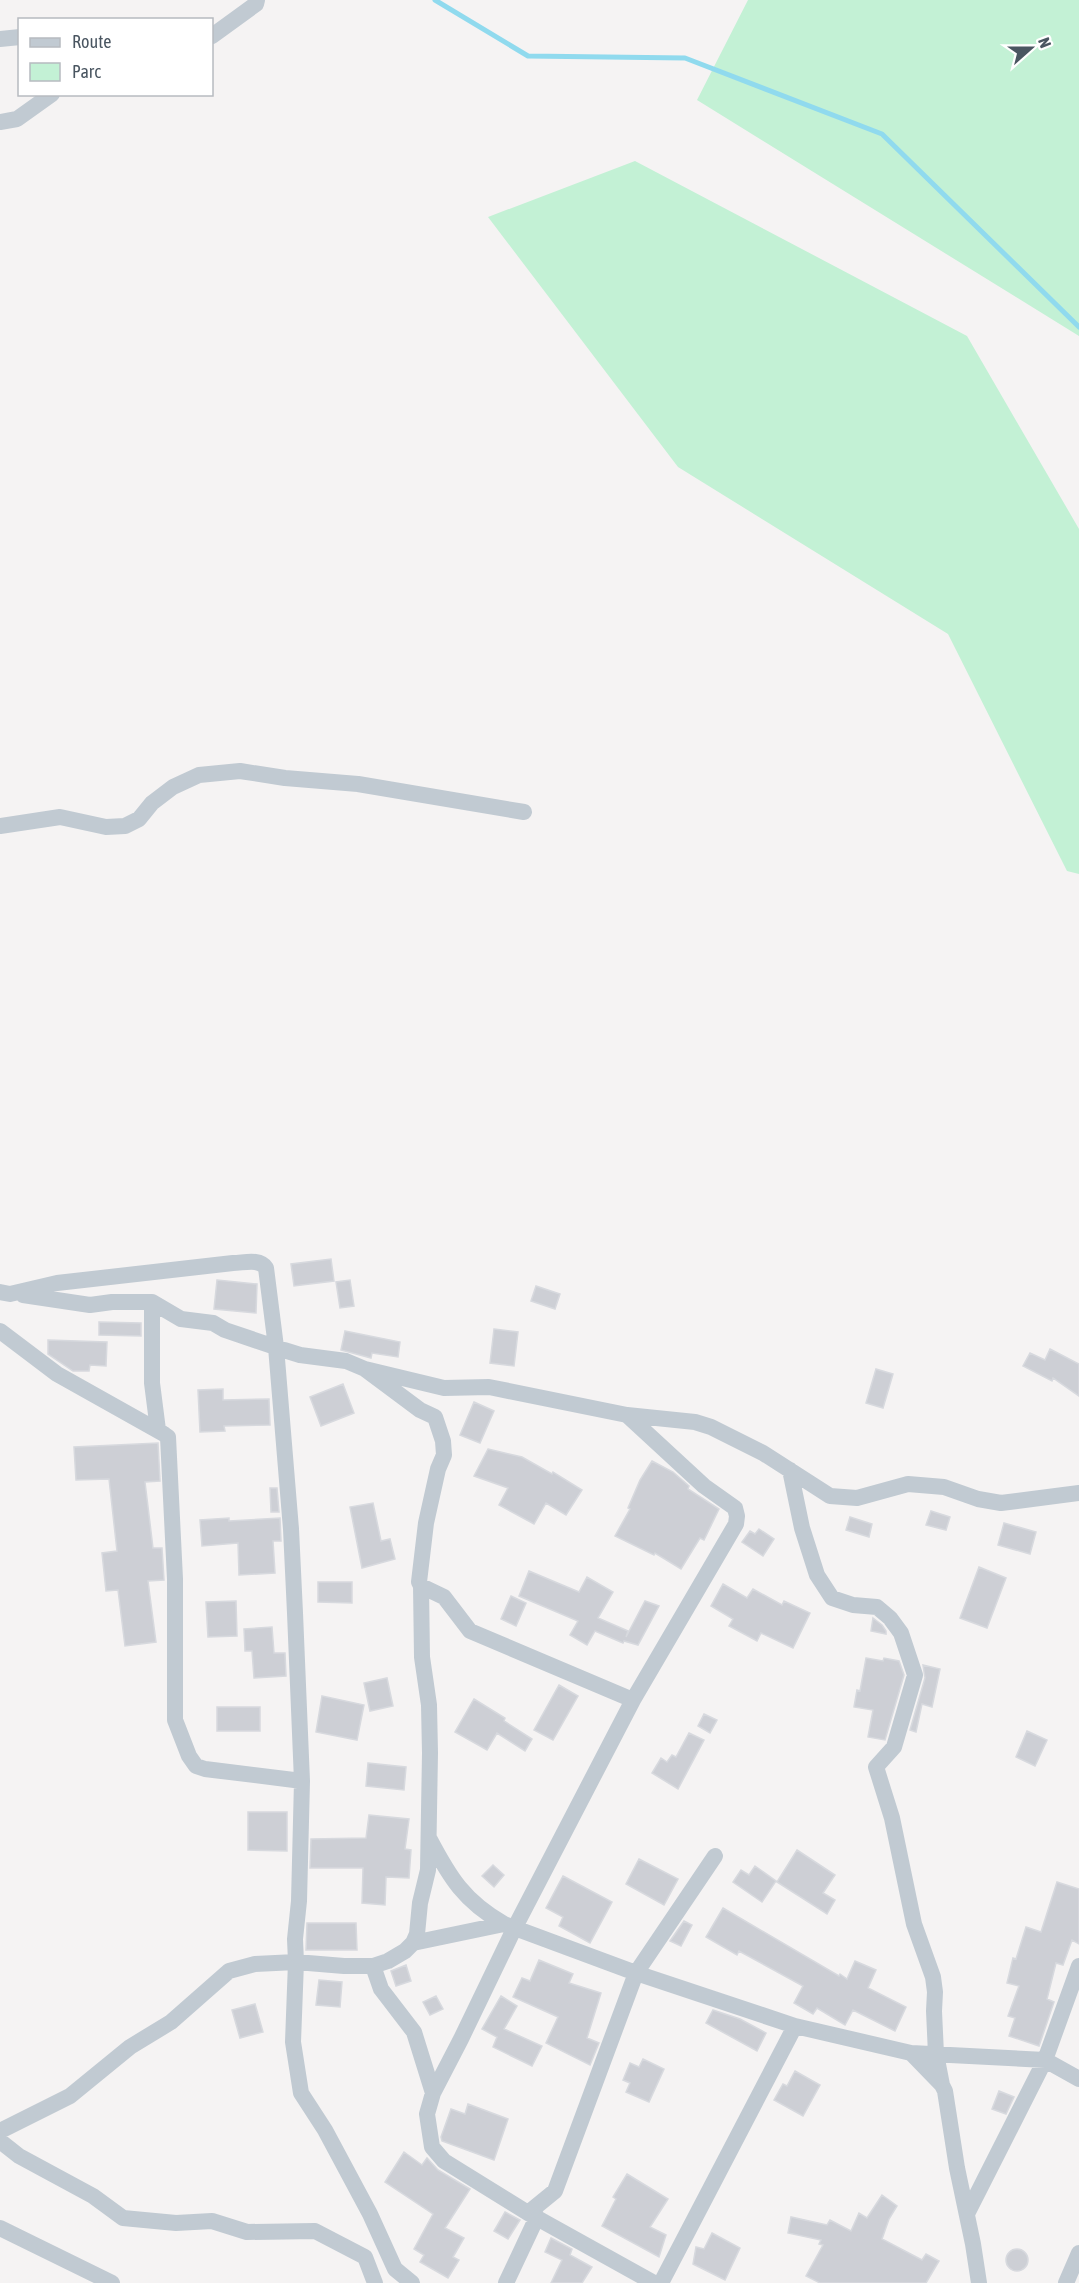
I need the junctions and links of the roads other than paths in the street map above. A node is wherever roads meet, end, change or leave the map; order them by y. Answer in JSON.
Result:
{"nodes":[{"id":1,"x":257,"y":0,"type":"edge"},
{"id":2,"x":213,"y":35,"type":"edge"},
{"id":3,"x":18,"y":37,"type":"edge"},
{"id":4,"x":0,"y":39,"type":"edge"},
{"id":5,"x":49,"y":96,"type":"edge"},
{"id":6,"x":0,"y":122,"type":"edge"},
{"id":7,"x":524,"y":812,"type":"dead end"},
{"id":8,"x":0,"y":826,"type":"edge"},
{"id":9,"x":5,"y":1293,"type":"edge"},
{"id":10,"x":152,"y":1302,"type":"junction"},
{"id":11,"x":0,"y":1331,"type":"edge"},
{"id":12,"x":276,"y":1347,"type":"junction"},
{"id":13,"x":365,"y":1369,"type":"junction"},
{"id":14,"x":627,"y":1415,"type":"junction"},
{"id":15,"x":168,"y":1437,"type":"junction"},
{"id":16,"x":790,"y":1470,"type":"junction"},
{"id":17,"x":1079,"y":1493,"type":"edge"},
{"id":18,"x":421,"y":1586,"type":"junction"},
{"id":19,"x":633,"y":1700,"type":"junction"},
{"id":20,"x":302,"y":1780,"type":"junction"},
{"id":21,"x":428,"y":1835,"type":"junction"},
{"id":22,"x":715,"y":1856,"type":"dead end"},
{"id":23,"x":509,"y":1926,"type":"junction"},
{"id":24,"x":413,"y":1943,"type":"junction"},
{"id":25,"x":296,"y":1962,"type":"junction"},
{"id":26,"x":373,"y":1966,"type":"junction"},
{"id":27,"x":1079,"y":1966,"type":"edge"},
{"id":28,"x":636,"y":1973,"type":"junction"},
{"id":29,"x":795,"y":2026,"type":"junction"},
{"id":30,"x":911,"y":2053,"type":"junction"},
{"id":31,"x":936,"y":2054,"type":"junction"},
{"id":32,"x":1045,"y":2060,"type":"junction"},
{"id":33,"x":1079,"y":2079,"type":"edge"},
{"id":34,"x":942,"y":2085,"type":"junction"},
{"id":35,"x":433,"y":2093,"type":"junction"},
{"id":36,"x":0,"y":2131,"type":"edge"},
{"id":37,"x":0,"y":2141,"type":"edge"},
{"id":38,"x":967,"y":2214,"type":"junction"},
{"id":39,"x":532,"y":2215,"type":"junction"},
{"id":40,"x":0,"y":2228,"type":"edge"},
{"id":41,"x":1079,"y":2253,"type":"edge"},
{"id":42,"x":112,"y":2283,"type":"edge"},
{"id":43,"x":375,"y":2283,"type":"edge"},
{"id":44,"x":412,"y":2283,"type":"edge"},
{"id":45,"x":506,"y":2283,"type":"edge"},
{"id":46,"x":654,"y":2283,"type":"edge"},
{"id":47,"x":661,"y":2283,"type":"edge"},
{"id":48,"x":979,"y":2283,"type":"edge"},
{"id":49,"x":1066,"y":2283,"type":"edge"}],
"edges":[{"from":1,"to":2,"type":"street"},
{"from":3,"to":4,"type":"street"},
{"from":5,"to":6,"type":"street"},
{"from":7,"to":8,"type":"street"},
{"from":9,"to":10,"type":"street"},
{"from":9,"to":12,"type":"street"},
{"from":10,"to":12,"type":"street"},
{"from":10,"to":15,"type":"street"},
{"from":11,"to":15,"type":"street"},
{"from":12,"to":13,"type":"street"},
{"from":12,"to":20,"type":"street"},
{"from":13,"to":14,"type":"street"},
{"from":13,"to":18,"type":"street"},
{"from":14,"to":16,"type":"street"},
{"from":14,"to":19,"type":"street"},
{"from":15,"to":20,"type":"street"},
{"from":16,"to":17,"type":"street"},
{"from":16,"to":31,"type":"street"},
{"from":18,"to":19,"type":"street"},
{"from":18,"to":21,"type":"street"},
{"from":19,"to":23,"type":"street"},
{"from":20,"to":25,"type":"street"},
{"from":21,"to":23,"type":"street"},
{"from":21,"to":24,"type":"street"},
{"from":22,"to":28,"type":"street"},
{"from":23,"to":24,"type":"street"},
{"from":23,"to":28,"type":"street"},
{"from":23,"to":35,"type":"street"},
{"from":24,"to":26,"type":"street"},
{"from":25,"to":26,"type":"street"},
{"from":25,"to":36,"type":"street"},
{"from":25,"to":44,"type":"street"},
{"from":26,"to":35,"type":"street"},
{"from":27,"to":32,"type":"street"},
{"from":28,"to":29,"type":"street"},
{"from":28,"to":39,"type":"street"},
{"from":29,"to":30,"type":"street"},
{"from":29,"to":47,"type":"street"},
{"from":30,"to":31,"type":"street"},
{"from":30,"to":34,"type":"street"},
{"from":31,"to":32,"type":"street"},
{"from":31,"to":34,"type":"street"},
{"from":32,"to":33,"type":"street"},
{"from":32,"to":38,"type":"street"},
{"from":34,"to":38,"type":"street"},
{"from":35,"to":39,"type":"street"},
{"from":37,"to":43,"type":"street"},
{"from":38,"to":48,"type":"street"},
{"from":39,"to":45,"type":"street"},
{"from":39,"to":46,"type":"street"},
{"from":40,"to":42,"type":"street"},
{"from":41,"to":49,"type":"street"}]}
